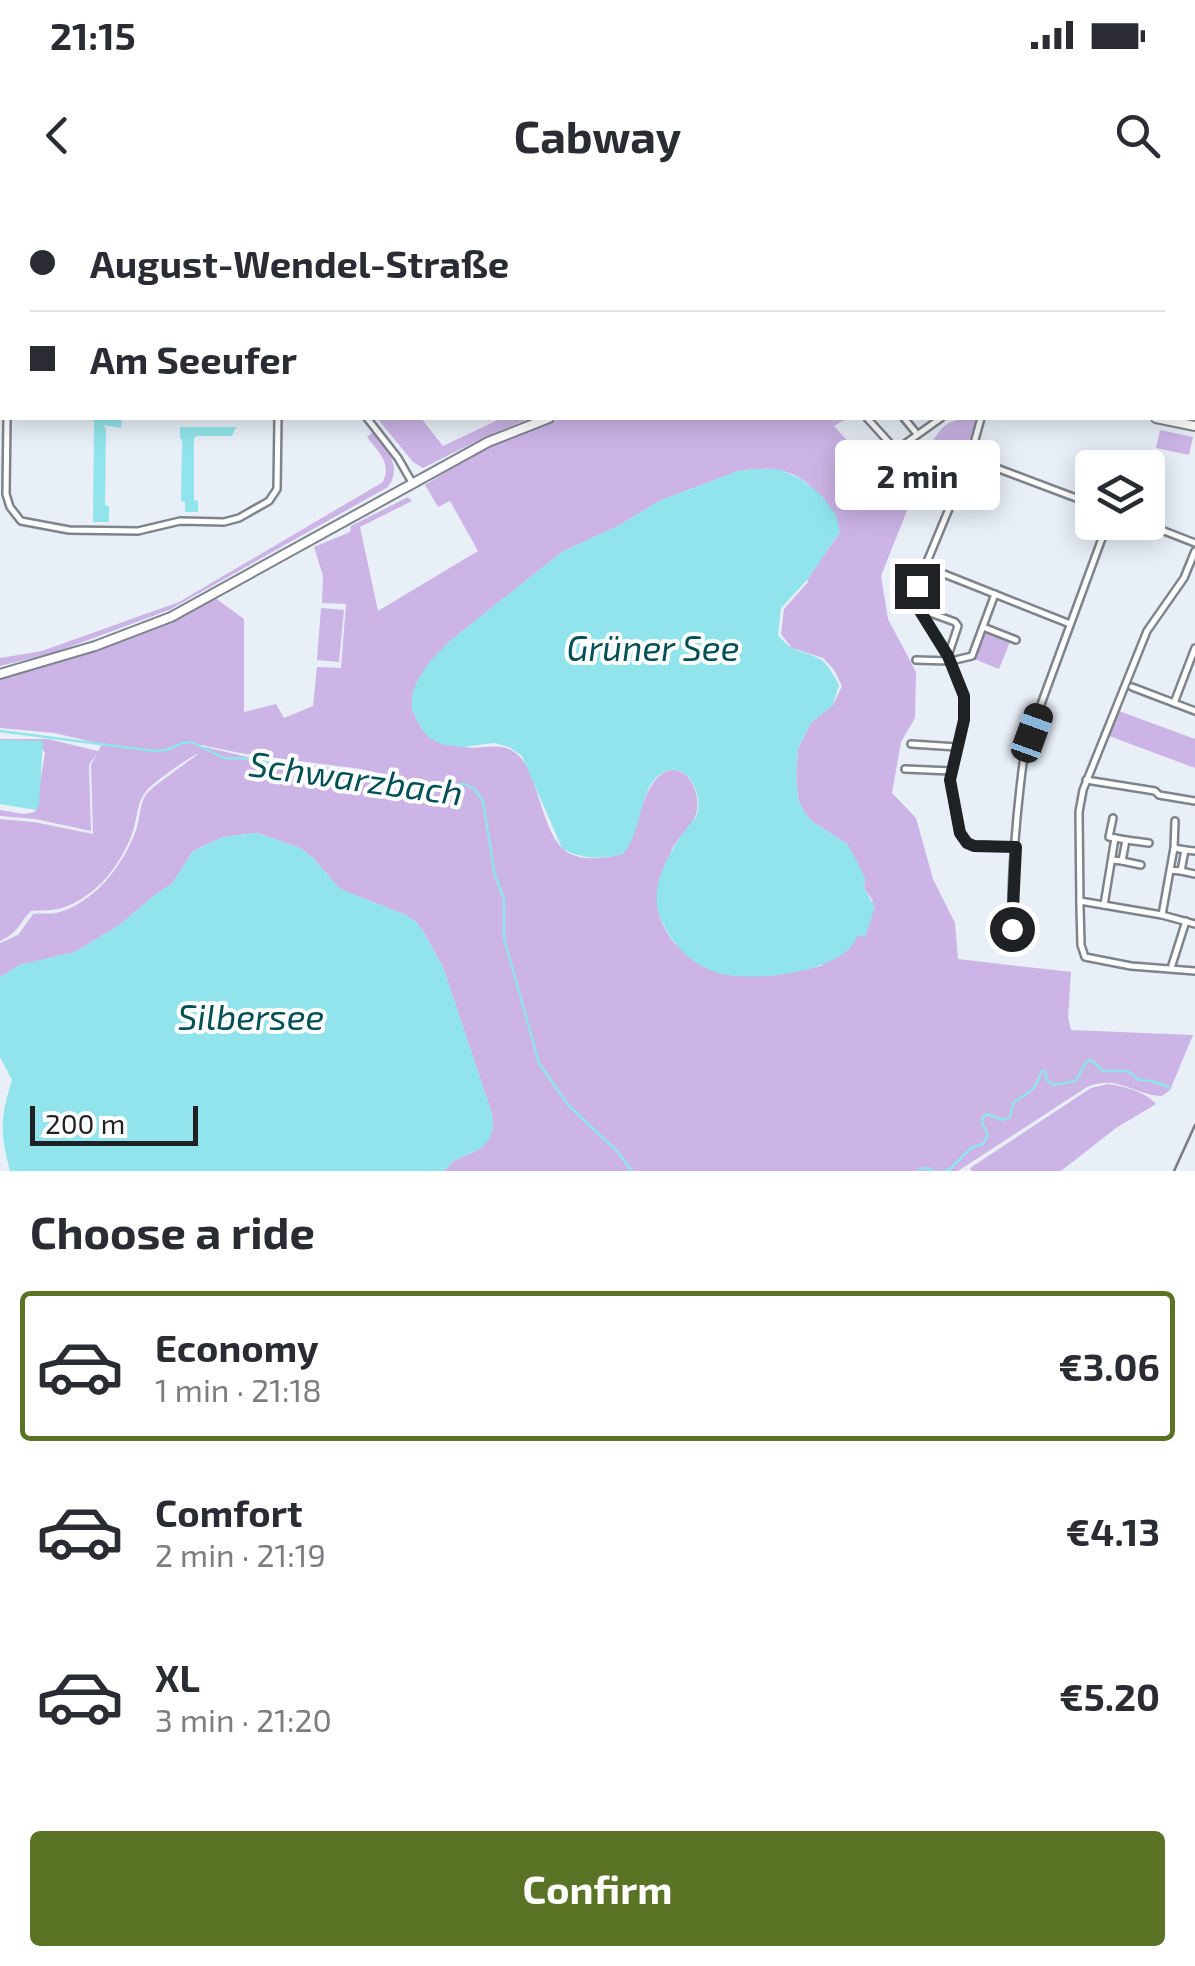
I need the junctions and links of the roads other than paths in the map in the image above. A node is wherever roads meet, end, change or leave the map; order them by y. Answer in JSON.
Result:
{"nodes":[{"id":1,"x":7,"y":420,"type":"edge"},
{"id":2,"x":278,"y":420,"type":"edge"},
{"id":3,"x":369,"y":420,"type":"edge"},
{"id":4,"x":544,"y":420,"type":"edge"},
{"id":5,"x":869,"y":420,"type":"edge"},
{"id":6,"x":906,"y":420,"type":"edge"},
{"id":7,"x":937,"y":420,"type":"edge"},
{"id":8,"x":981,"y":420,"type":"edge"},
{"id":9,"x":1166,"y":420,"type":"edge"},
{"id":10,"x":1195,"y":426,"type":"edge"},
{"id":11,"x":917,"y":434,"type":"junction"},
{"id":12,"x":970,"y":458,"type":"junction"},
{"id":13,"x":413,"y":484,"type":"junction"},
{"id":14,"x":1075,"y":498,"type":"edge"},
{"id":15,"x":1165,"y":531,"type":"edge"},
{"id":16,"x":1101,"y":540,"type":"edge"},
{"id":17,"x":1195,"y":543,"type":"edge"},
{"id":18,"x":1195,"y":550,"type":"edge"},
{"id":19,"x":924,"y":566,"type":"junction"},
{"id":20,"x":995,"y":594,"type":"junction"},
{"id":21,"x":920,"y":611,"type":"junction"},
{"id":22,"x":1070,"y":624,"type":"junction"},
{"id":23,"x":982,"y":627,"type":"junction"},
{"id":24,"x":1016,"y":640,"type":"dead end"},
{"id":25,"x":1194,"y":652,"type":"edge"},
{"id":26,"x":950,"y":658,"type":"junction"},
{"id":27,"x":916,"y":660,"type":"dead end"},
{"id":28,"x":0,"y":674,"type":"edge"},
{"id":29,"x":1132,"y":688,"type":"dead end"},
{"id":30,"x":1174,"y":703,"type":"junction"},
{"id":31,"x":1195,"y":711,"type":"edge"},
{"id":32,"x":911,"y":744,"type":"dead end"},
{"id":33,"x":958,"y":747,"type":"junction"},
{"id":34,"x":905,"y":769,"type":"dead end"},
{"id":35,"x":951,"y":771,"type":"junction"},
{"id":36,"x":1086,"y":780,"type":"junction"},
{"id":37,"x":1195,"y":802,"type":"edge"},
{"id":38,"x":1112,"y":818,"type":"dead end"},
{"id":39,"x":1175,"y":822,"type":"dead end"},
{"id":40,"x":1116,"y":838,"type":"junction"},
{"id":41,"x":1126,"y":840,"type":"junction"},
{"id":42,"x":1148,"y":843,"type":"dead end"},
{"id":43,"x":1016,"y":847,"type":"junction"},
{"id":44,"x":1174,"y":848,"type":"junction"},
{"id":45,"x":1184,"y":850,"type":"junction"},
{"id":46,"x":1195,"y":851,"type":"edge"},
{"id":47,"x":1112,"y":860,"type":"junction"},
{"id":48,"x":1122,"y":861,"type":"junction"},
{"id":49,"x":1142,"y":864,"type":"dead end"},
{"id":50,"x":1170,"y":870,"type":"junction"},
{"id":51,"x":1180,"y":871,"type":"junction"},
{"id":52,"x":1195,"y":874,"type":"edge"},
{"id":53,"x":1080,"y":901,"type":"junction"},
{"id":54,"x":1104,"y":905,"type":"junction"},
{"id":55,"x":1162,"y":915,"type":"junction"},
{"id":56,"x":1186,"y":920,"type":"junction"},
{"id":57,"x":1195,"y":924,"type":"edge"},
{"id":58,"x":1016,"y":940,"type":"dead end"},
{"id":59,"x":1172,"y":965,"type":"dead end"},
{"id":60,"x":1195,"y":972,"type":"edge"}],
"edges":[{"from":1,"to":2,"type":"street"},
{"from":3,"to":13,"type":"street"},
{"from":4,"to":13,"type":"main road"},
{"from":5,"to":11,"type":"street"},
{"from":6,"to":11,"type":"street"},
{"from":7,"to":11,"type":"street"},
{"from":8,"to":12,"type":"street"},
{"from":9,"to":10,"type":"main road"},
{"from":12,"to":14,"type":"street"},
{"from":12,"to":19,"type":"street"},
{"from":13,"to":28,"type":"main road"},
{"from":15,"to":17,"type":"street"},
{"from":16,"to":22,"type":"street"},
{"from":18,"to":36,"type":"street"},
{"from":19,"to":20,"type":"street"},
{"from":19,"to":21,"type":"street"},
{"from":20,"to":22,"type":"street"},
{"from":20,"to":23,"type":"street"},
{"from":21,"to":26,"type":"street"},
{"from":21,"to":26,"type":"street"},
{"from":22,"to":43,"type":"street"},
{"from":23,"to":24,"type":"street"},
{"from":23,"to":26,"type":"street"},
{"from":25,"to":30,"type":"street"},
{"from":26,"to":27,"type":"street"},
{"from":26,"to":33,"type":"street"},
{"from":29,"to":30,"type":"street"},
{"from":30,"to":31,"type":"street"},
{"from":32,"to":33,"type":"street"},
{"from":33,"to":35,"type":"street"},
{"from":34,"to":35,"type":"street"},
{"from":35,"to":43,"type":"street"},
{"from":36,"to":37,"type":"street"},
{"from":36,"to":53,"type":"street"},
{"from":38,"to":40,"type":"street"},
{"from":39,"to":44,"type":"street"},
{"from":40,"to":41,"type":"street"},
{"from":40,"to":47,"type":"street"},
{"from":41,"to":42,"type":"street"},
{"from":41,"to":48,"type":"street"},
{"from":43,"to":58,"type":"street"},
{"from":44,"to":45,"type":"street"},
{"from":44,"to":50,"type":"street"},
{"from":45,"to":46,"type":"street"},
{"from":45,"to":51,"type":"street"},
{"from":47,"to":48,"type":"street"},
{"from":47,"to":54,"type":"street"},
{"from":48,"to":49,"type":"street"},
{"from":50,"to":51,"type":"street"},
{"from":50,"to":55,"type":"street"},
{"from":51,"to":52,"type":"street"},
{"from":53,"to":54,"type":"street"},
{"from":53,"to":60,"type":"street"},
{"from":54,"to":55,"type":"street"},
{"from":55,"to":56,"type":"street"},
{"from":56,"to":57,"type":"street"},
{"from":56,"to":59,"type":"street"}]}
